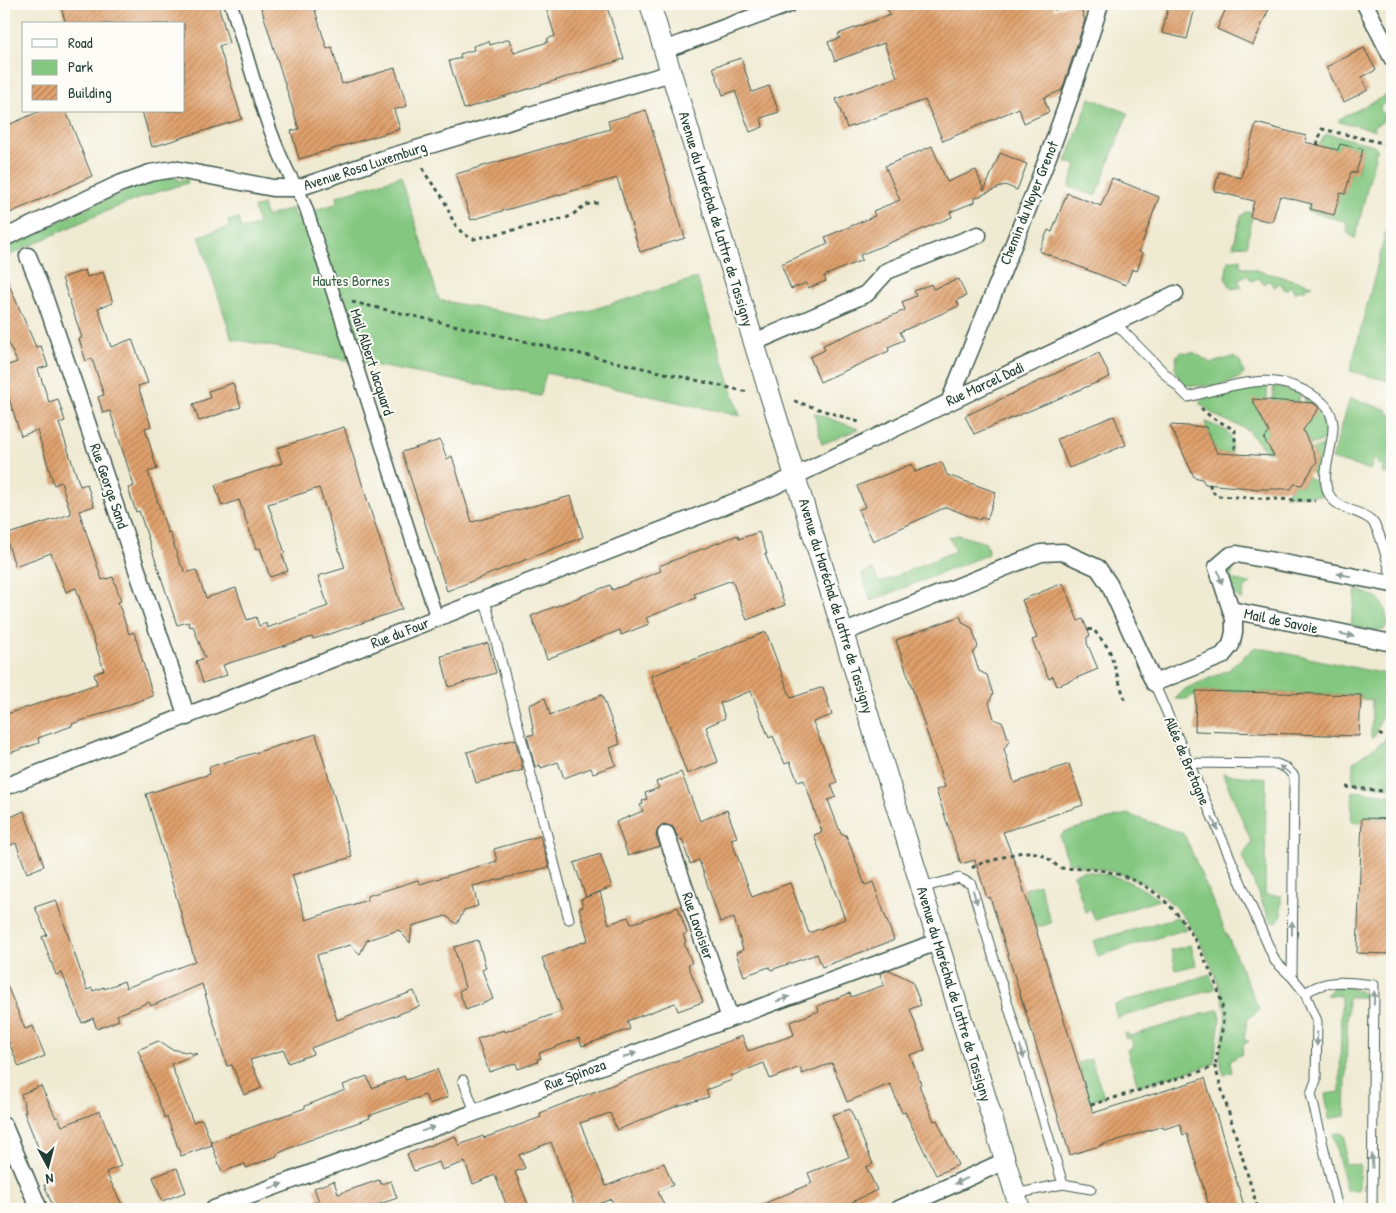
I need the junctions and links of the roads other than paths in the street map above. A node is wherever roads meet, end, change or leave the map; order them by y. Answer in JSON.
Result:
{"nodes":[{"id":1,"x":231,"y":4,"type":"edge"},
{"id":2,"x":650,"y":4,"type":"edge"},
{"id":3,"x":788,"y":4,"type":"edge"},
{"id":4,"x":1100,"y":4,"type":"edge"},
{"id":5,"x":1365,"y":4,"type":"edge"},
{"id":6,"x":664,"y":50,"type":"junction"},
{"id":7,"x":1392,"y":58,"type":"edge"},
{"id":8,"x":671,"y":73,"type":"junction"},
{"id":9,"x":298,"y":188,"type":"junction"},
{"id":10,"x":5,"y":235,"type":"edge"},
{"id":11,"x":978,"y":235,"type":"dead end"},
{"id":12,"x":28,"y":256,"type":"dead end"},
{"id":13,"x":1175,"y":294,"type":"dead end"},
{"id":14,"x":1118,"y":321,"type":"junction"},
{"id":15,"x":755,"y":342,"type":"junction"},
{"id":16,"x":950,"y":400,"type":"junction"},
{"id":17,"x":795,"y":475,"type":"junction"},
{"id":18,"x":1392,"y":577,"type":"edge"},
{"id":19,"x":1392,"y":584,"type":"edge"},
{"id":20,"x":485,"y":600,"type":"junction"},
{"id":21,"x":1231,"y":610,"type":"junction"},
{"id":22,"x":437,"y":619,"type":"junction"},
{"id":23,"x":845,"y":632,"type":"junction"},
{"id":24,"x":1392,"y":643,"type":"edge"},
{"id":25,"x":1154,"y":683,"type":"junction"},
{"id":26,"x":187,"y":717,"type":"junction"},
{"id":27,"x":1188,"y":763,"type":"junction"},
{"id":28,"x":4,"y":787,"type":"edge"},
{"id":29,"x":666,"y":834,"type":"dead end"},
{"id":30,"x":921,"y":888,"type":"junction"},
{"id":31,"x":569,"y":918,"type":"dead end"},
{"id":32,"x":938,"y":942,"type":"junction"},
{"id":33,"x":1292,"y":977,"type":"junction"},
{"id":34,"x":1305,"y":993,"type":"junction"},
{"id":35,"x":730,"y":1018,"type":"junction"},
{"id":36,"x":463,"y":1080,"type":"dead end"},
{"id":37,"x":475,"y":1112,"type":"junction"},
{"id":38,"x":4,"y":1126,"type":"edge"},
{"id":39,"x":1005,"y":1162,"type":"junction"},
{"id":40,"x":1063,"y":1184,"type":"junction"},
{"id":41,"x":1091,"y":1189,"type":"dead end"},
{"id":42,"x":1018,"y":1201,"type":"edge"},
{"id":43,"x":39,"y":1209,"type":"edge"},
{"id":44,"x":214,"y":1209,"type":"edge"},
{"id":45,"x":899,"y":1209,"type":"edge"},
{"id":46,"x":1338,"y":1209,"type":"edge"},
{"id":47,"x":1372,"y":1209,"type":"edge"}],
"edges":[{"from":1,"to":9,"type":"street","name":"Mail Albert Jacquard"},
{"from":2,"to":6,"type":"street","name":"Avenue du Maréchal de Lattre de Tassigny"},
{"from":3,"to":6,"type":"street"},
{"from":4,"to":16,"type":"street","name":"Chemin du Noyer Grenot"},
{"from":5,"to":7,"type":"street"},
{"from":6,"to":8,"type":"street","name":"Avenue du Maréchal de Lattre de Tassigny"},
{"from":8,"to":9,"type":"street","name":"Avenue Rosa Luxemburg"},
{"from":8,"to":15,"type":"street","name":"Avenue du Maréchal de Lattre de Tassigny"},
{"from":9,"to":10,"type":"street","name":"Avenue Rosa Luxemburg"},
{"from":9,"to":22,"type":"street","name":"Mail Albert Jacquard"},
{"from":11,"to":15,"type":"street"},
{"from":12,"to":26,"type":"street","name":"Rue George Sand"},
{"from":13,"to":14,"type":"street","name":"Rue Marcel Dadi"},
{"from":14,"to":16,"type":"street","name":"Rue Marcel Dadi"},
{"from":14,"to":18,"type":"lane"},
{"from":15,"to":17,"type":"street","name":"Avenue du Maréchal de Lattre de Tassigny"},
{"from":16,"to":17,"type":"street","name":"Rue Marcel Dadi"},
{"from":17,"to":20,"type":"street","name":"Rue du Four"},
{"from":17,"to":23,"type":"street","name":"Avenue du Maréchal de Lattre de Tassigny"},
{"from":19,"to":21,"type":"street","one_way":true},
{"from":20,"to":22,"type":"street","name":"Rue du Four"},
{"from":20,"to":31,"type":"lane"},
{"from":21,"to":24,"type":"street","name":"Mail de Savoie","one_way":true},
{"from":21,"to":25,"type":"street","name":"Mail de Savoie"},
{"from":22,"to":26,"type":"street","name":"Rue du Four"},
{"from":23,"to":25,"type":"street","name":"Allée de Bretagne"},
{"from":23,"to":30,"type":"street","name":"Avenue du Maréchal de Lattre de Tassigny"},
{"from":25,"to":27,"type":"lane","name":"Allée de Bretagne"},
{"from":26,"to":28,"type":"street","name":"Rue du Four"},
{"from":27,"to":33,"type":"lane","name":"Allée de Bretagne","one_way":true},
{"from":33,"to":27,"type":"lane","one_way":true},
{"from":29,"to":35,"type":"street","name":"Rue Lavoisier"},
{"from":30,"to":32,"type":"street","name":"Avenue du Maréchal de Lattre de Tassigny"},
{"from":30,"to":40,"type":"lane","one_way":true},
{"from":35,"to":32,"type":"street","name":"Rue Spinoza","one_way":true},
{"from":32,"to":39,"type":"street","name":"Avenue du Maréchal de Lattre de Tassigny"},
{"from":33,"to":34,"type":"lane","name":"Allée de Bretagne"},
{"from":34,"to":46,"type":"lane","name":"Allée de Bretagne","one_way":true},
{"from":47,"to":34,"type":"lane","one_way":true},
{"from":37,"to":35,"type":"street","name":"Rue Spinoza","one_way":true},
{"from":36,"to":37,"type":"lane"},
{"from":44,"to":37,"type":"street","name":"Rue Spinoza","one_way":true},
{"from":38,"to":43,"type":"street"},
{"from":39,"to":42,"type":"street","name":"Avenue du Maréchal de Lattre de Tassigny"},
{"from":39,"to":45,"type":"street","one_way":true},
{"from":40,"to":41,"type":"lane"},
{"from":40,"to":42,"type":"lane"}]}
